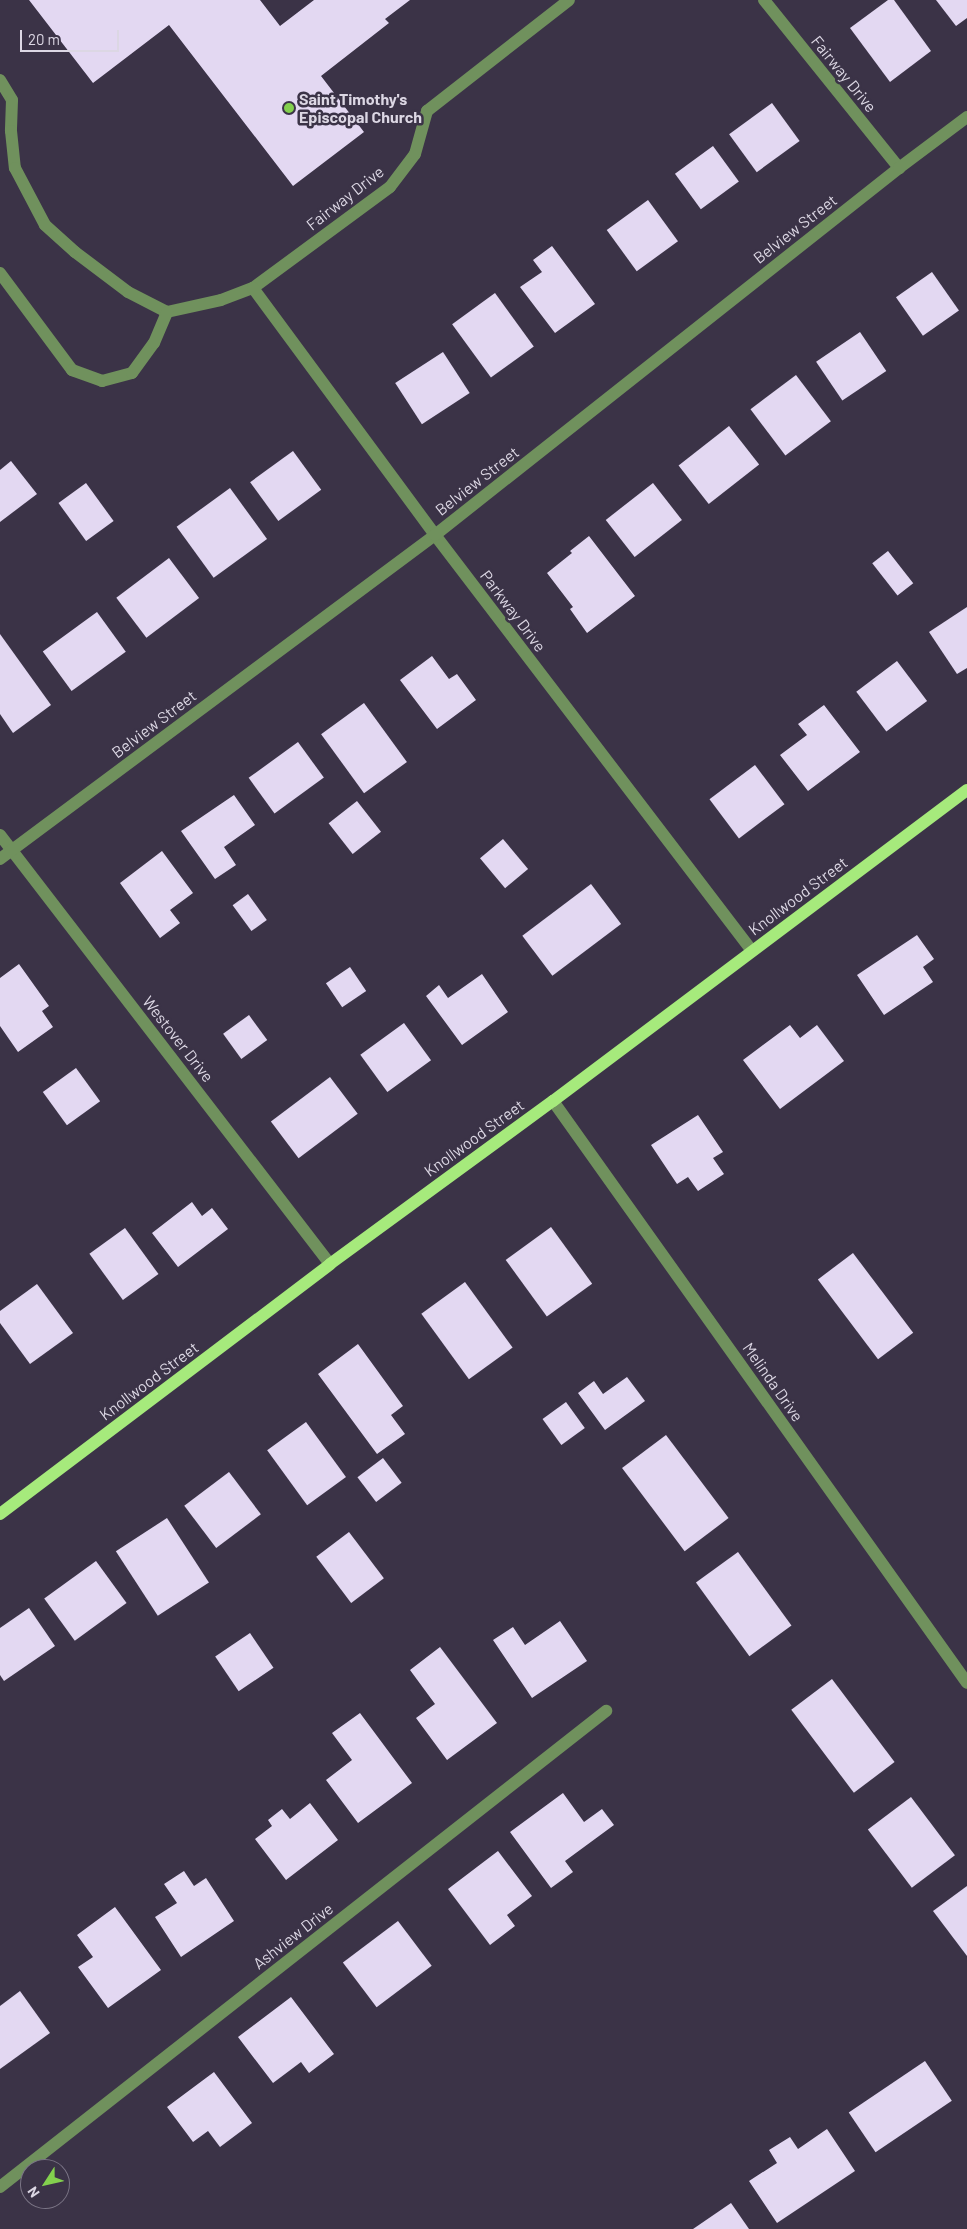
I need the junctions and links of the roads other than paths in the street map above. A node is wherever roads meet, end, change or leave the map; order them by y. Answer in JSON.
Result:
{"nodes":[{"id":1,"x":569,"y":0,"type":"edge"},
{"id":2,"x":764,"y":0,"type":"edge"},
{"id":3,"x":0,"y":80,"type":"edge"},
{"id":4,"x":967,"y":117,"type":"edge"},
{"id":5,"x":899,"y":168,"type":"junction"},
{"id":6,"x":0,"y":273,"type":"edge"},
{"id":7,"x":253,"y":288,"type":"junction"},
{"id":8,"x":167,"y":312,"type":"junction"},
{"id":9,"x":435,"y":535,"type":"junction"},
{"id":10,"x":967,"y":790,"type":"edge"},
{"id":11,"x":0,"y":835,"type":"edge"},
{"id":12,"x":12,"y":850,"type":"junction"},
{"id":13,"x":0,"y":859,"type":"edge"},
{"id":14,"x":752,"y":951,"type":"junction"},
{"id":15,"x":553,"y":1101,"type":"junction"},
{"id":16,"x":330,"y":1264,"type":"junction"},
{"id":17,"x":0,"y":1514,"type":"edge"},
{"id":18,"x":967,"y":1683,"type":"edge"},
{"id":19,"x":606,"y":1711,"type":"dead end"},
{"id":20,"x":0,"y":2187,"type":"edge"}],
"edges":[{"from":1,"to":7,"type":"street","name":"Fairway Drive"},
{"from":2,"to":5,"type":"street","name":"Fairway Drive"},
{"from":3,"to":8,"type":"street"},
{"from":4,"to":5,"type":"street","name":"Belview Street"},
{"from":5,"to":9,"type":"street","name":"Belview Street"},
{"from":6,"to":8,"type":"street"},
{"from":7,"to":8,"type":"street","name":"Fairway Drive"},
{"from":7,"to":9,"type":"street","name":"Parkway Drive"},
{"from":9,"to":12,"type":"street","name":"Belview Street"},
{"from":9,"to":14,"type":"street","name":"Parkway Drive"},
{"from":10,"to":14,"type":"main road","name":"Knollwood Street"},
{"from":11,"to":12,"type":"street","name":"Westover Drive"},
{"from":12,"to":13,"type":"street","name":"Belview Street"},
{"from":12,"to":16,"type":"street","name":"Westover Drive"},
{"from":14,"to":15,"type":"main road","name":"Knollwood Street"},
{"from":15,"to":16,"type":"main road","name":"Knollwood Street"},
{"from":15,"to":18,"type":"street","name":"Melinda Drive"},
{"from":16,"to":17,"type":"main road","name":"Knollwood Street"},
{"from":19,"to":20,"type":"street","name":"Ashview Drive"}]}
